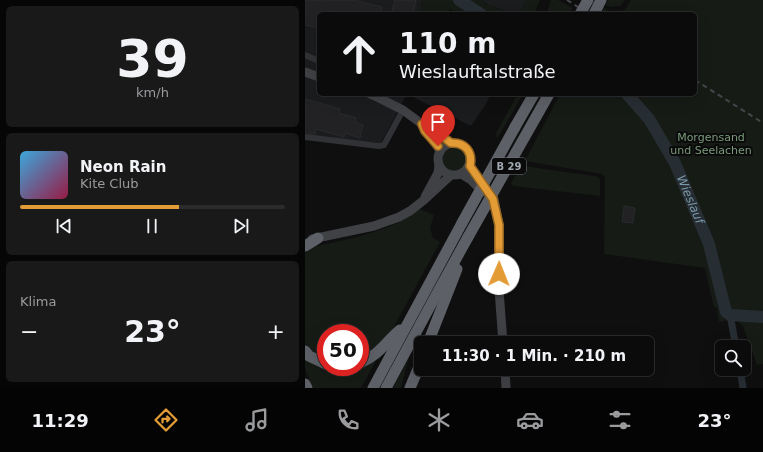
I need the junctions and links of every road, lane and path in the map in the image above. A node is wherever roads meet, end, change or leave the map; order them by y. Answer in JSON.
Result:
{"nodes":[{"id":1,"x":588,"y":0,"type":"edge"},
{"id":2,"x":601,"y":0,"type":"edge"},
{"id":3,"x":581,"y":12,"type":"edge"},
{"id":4,"x":594,"y":12,"type":"edge"},
{"id":5,"x":305,"y":56,"type":"edge"},
{"id":6,"x":317,"y":60,"type":"edge"},
{"id":7,"x":305,"y":72,"type":"edge"},
{"id":8,"x":317,"y":75,"type":"edge"},
{"id":9,"x":374,"y":96,"type":"edge"},
{"id":10,"x":533,"y":96,"type":"edge"},
{"id":11,"x":548,"y":96,"type":"edge"},
{"id":12,"x":403,"y":110,"type":"junction"},
{"id":13,"x":422,"y":124,"type":"junction"},
{"id":14,"x":305,"y":137,"type":"edge"},
{"id":15,"x":451,"y":143,"type":"junction"},
{"id":16,"x":440,"y":152,"type":"junction"},
{"id":17,"x":439,"y":165,"type":"junction"},
{"id":18,"x":470,"y":166,"type":"junction"},
{"id":19,"x":461,"y":174,"type":"junction"},
{"id":20,"x":451,"y":175,"type":"junction"},
{"id":21,"x":424,"y":200,"type":"junction"},
{"id":22,"x":495,"y":210,"type":"junction"},
{"id":23,"x":318,"y":238,"type":"junction"},
{"id":24,"x":305,"y":240,"type":"edge"},
{"id":25,"x":305,"y":246,"type":"edge"},
{"id":26,"x":440,"y":298,"type":"junction"},
{"id":27,"x":406,"y":325,"type":"junction"},
{"id":28,"x":430,"y":336,"type":"edge"},
{"id":29,"x":502,"y":336,"type":"edge"},
{"id":30,"x":305,"y":351,"type":"edge"},
{"id":31,"x":369,"y":359,"type":"edge"},
{"id":32,"x":317,"y":360,"type":"edge"},
{"id":33,"x":416,"y":376,"type":"edge"},
{"id":34,"x":506,"y":376,"type":"edge"},
{"id":35,"x":305,"y":384,"type":"edge"},
{"id":36,"x":307,"y":388,"type":"edge"},
{"id":37,"x":373,"y":388,"type":"edge"},
{"id":38,"x":386,"y":388,"type":"edge"},
{"id":39,"x":411,"y":388,"type":"edge"},
{"id":40,"x":507,"y":388,"type":"edge"}],
"edges":[{"from":1,"to":3,"type":"highway","bridge":true},
{"from":2,"to":4,"type":"highway"},
{"from":5,"to":6,"type":"street"},
{"from":7,"to":8,"type":"main road"},
{"from":9,"to":12,"type":"main road"},
{"from":10,"to":27,"type":"highway","number":"B 29","bridge":true},
{"from":11,"to":26,"type":"highway","number":"B 29","bridge":true},
{"from":12,"to":13,"type":"main road"},
{"from":12,"to":14,"type":"street"},
{"from":13,"to":15,"type":"main road"},
{"from":13,"to":16,"type":"main road"},
{"from":15,"to":16,"type":"main road"},
{"from":15,"to":18,"type":"main road"},
{"from":16,"to":17,"type":"main road"},
{"from":17,"to":20,"type":"main road"},
{"from":17,"to":21,"type":"main road"},
{"from":18,"to":19,"type":"main road"},
{"from":18,"to":22,"type":"main road"},
{"from":19,"to":20,"type":"main road"},
{"from":19,"to":22,"type":"main road"},
{"from":20,"to":21,"type":"main road"},
{"from":21,"to":23,"type":"main road"},
{"from":22,"to":29,"type":"main road"},
{"from":23,"to":24,"type":"main road"},
{"from":23,"to":25,"type":"highway"},
{"from":26,"to":28,"type":"highway"},
{"from":26,"to":38,"type":"highway"},
{"from":27,"to":31,"type":"highway"},
{"from":27,"to":37,"type":"highway","number":"B 29"},
{"from":30,"to":32,"type":"highway"},
{"from":33,"to":39,"type":"highway"},
{"from":34,"to":40,"type":"main road"},
{"from":35,"to":36,"type":"highway"}]}
